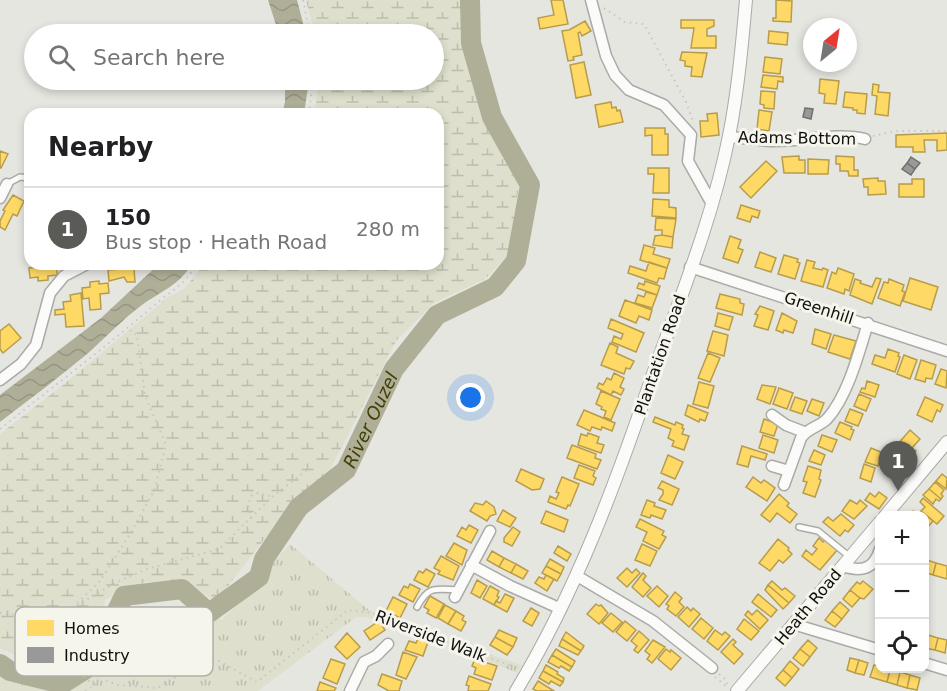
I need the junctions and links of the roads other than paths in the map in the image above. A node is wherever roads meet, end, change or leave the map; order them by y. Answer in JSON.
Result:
{"nodes":[{"id":1,"x":591,"y":0,"type":"edge"},
{"id":2,"x":746,"y":0,"type":"edge"},
{"id":3,"x":729,"y":137,"type":"junction"},
{"id":4,"x":865,"y":139,"type":"road end"},
{"id":5,"x":24,"y":177,"type":"edge"},
{"id":6,"x":7,"y":184,"type":"joint"},
{"id":7,"x":0,"y":198,"type":"edge"},
{"id":8,"x":712,"y":204,"type":"junction"},
{"id":9,"x":690,"y":267,"type":"junction"},
{"id":10,"x":76,"y":270,"type":"edge"},
{"id":11,"x":868,"y":323,"type":"junction"},
{"id":12,"x":947,"y":351,"type":"edge"},
{"id":13,"x":0,"y":380,"type":"edge"},
{"id":14,"x":772,"y":416,"type":"dead end"},
{"id":15,"x":804,"y":432,"type":"junction"},
{"id":16,"x":947,"y":442,"type":"edge"},
{"id":17,"x":772,"y":466,"type":"dead end"},
{"id":18,"x":789,"y":471,"type":"junction"},
{"id":19,"x":784,"y":485,"type":"dead end"},
{"id":20,"x":889,"y":511,"type":"edge"},
{"id":21,"x":799,"y":527,"type":"dead end"},
{"id":22,"x":875,"y":527,"type":"edge"},
{"id":23,"x":490,"y":531,"type":"dead end"},
{"id":24,"x":870,"y":533,"type":"junction"},
{"id":25,"x":875,"y":542,"type":"edge"},
{"id":26,"x":875,"y":558,"type":"edge"},
{"id":27,"x":847,"y":561,"type":"junction"},
{"id":28,"x":471,"y":565,"type":"junction"},
{"id":29,"x":577,"y":576,"type":"junction"},
{"id":30,"x":456,"y":593,"type":"joint"},
{"id":31,"x":417,"y":607,"type":"dead end"},
{"id":32,"x":561,"y":609,"type":"junction"},
{"id":33,"x":793,"y":624,"type":"junction"},
{"id":34,"x":388,"y":644,"type":"dead end"},
{"id":35,"x":875,"y":649,"type":"edge"},
{"id":36,"x":929,"y":665,"type":"edge"},
{"id":37,"x":711,"y":667,"type":"road end"},
{"id":38,"x":947,"y":670,"type":"edge"},
{"id":39,"x":732,"y":690,"type":"edge"},
{"id":40,"x":350,"y":691,"type":"edge"},
{"id":41,"x":516,"y":691,"type":"edge"}],
"edges":[{"from":1,"to":8,"type":"street"},
{"from":2,"to":3,"type":"street","name":"Plantation Road"},
{"from":3,"to":4,"type":"street","name":"Adams Bottom"},
{"from":3,"to":8,"type":"street","name":"Plantation Road"},
{"from":5,"to":6,"type":"lane"},
{"from":6,"to":7,"type":"street"},
{"from":8,"to":9,"type":"street","name":"Plantation Road"},
{"from":9,"to":11,"type":"street","name":"Greenhill"},
{"from":9,"to":29,"type":"street","name":"Plantation Road"},
{"from":10,"to":13,"type":"street"},
{"from":11,"to":12,"type":"street","name":"Greenhill"},
{"from":11,"to":15,"type":"street"},
{"from":14,"to":15,"type":"street"},
{"from":15,"to":18,"type":"street"},
{"from":16,"to":20,"type":"street"},
{"from":17,"to":18,"type":"street"},
{"from":18,"to":19,"type":"street"},
{"from":21,"to":27,"type":"lane"},
{"from":22,"to":24,"type":"street","name":"Heath Road"},
{"from":23,"to":28,"type":"street"},
{"from":24,"to":25,"type":"street"},
{"from":24,"to":27,"type":"street","name":"Heath Road"},
{"from":26,"to":27,"type":"street"},
{"from":27,"to":33,"type":"street","name":"Heath Road"},
{"from":28,"to":30,"type":"street"},
{"from":28,"to":32,"type":"street"},
{"from":29,"to":32,"type":"street","name":"Plantation Road"},
{"from":29,"to":37,"type":"street"},
{"from":30,"to":31,"type":"lane"},
{"from":32,"to":41,"type":"street","name":"Plantation Road"},
{"from":33,"to":35,"type":"street"},
{"from":33,"to":39,"type":"street","name":"Heath Road"},
{"from":34,"to":40,"type":"street"},
{"from":36,"to":38,"type":"street"}]}
